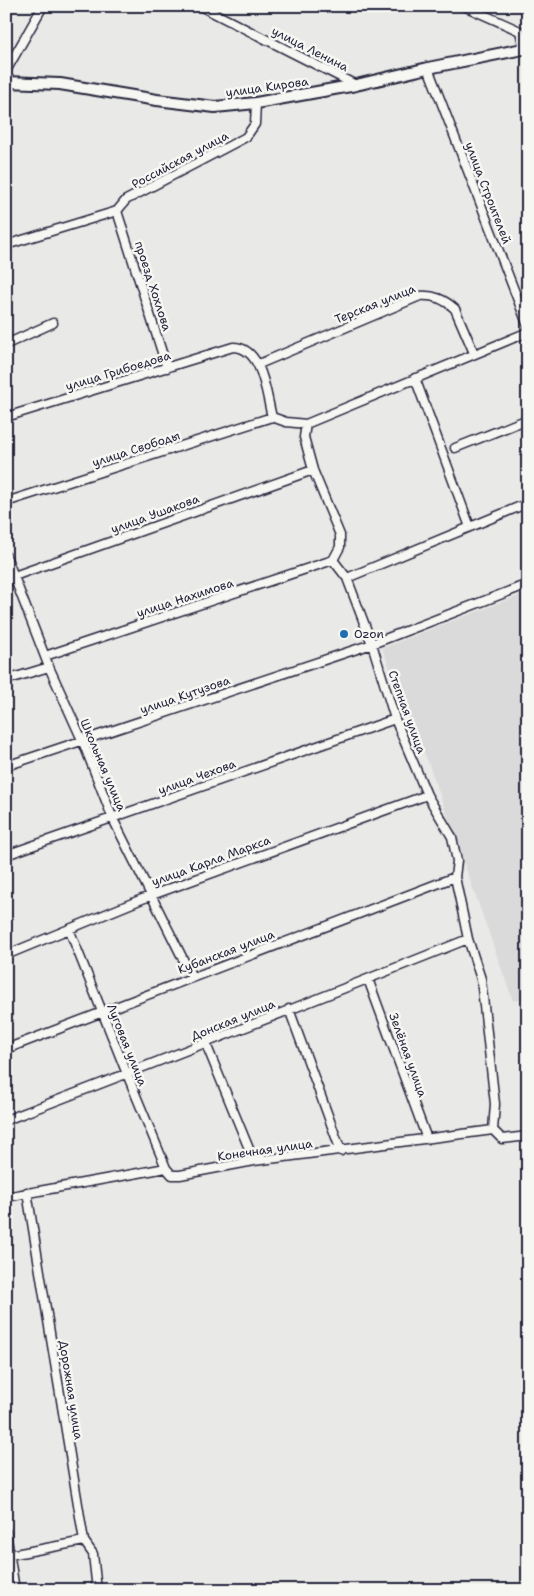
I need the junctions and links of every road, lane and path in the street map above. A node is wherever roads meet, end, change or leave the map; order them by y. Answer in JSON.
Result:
{"nodes":[{"id":1,"x":43,"y":6,"type":"edge"},
{"id":2,"x":200,"y":6,"type":"edge"},
{"id":3,"x":464,"y":6,"type":"edge"},
{"id":4,"x":526,"y":48,"type":"edge"},
{"id":5,"x":428,"y":68,"type":"junction"},
{"id":6,"x":6,"y":71,"type":"edge"},
{"id":7,"x":6,"y":82,"type":"edge"},
{"id":8,"x":356,"y":85,"type":"junction"},
{"id":9,"x":256,"y":103,"type":"junction"},
{"id":10,"x":117,"y":211,"type":"junction"},
{"id":11,"x":6,"y":245,"type":"edge"},
{"id":12,"x":53,"y":323,"type":"dead end"},
{"id":13,"x":528,"y":326,"type":"edge"},
{"id":14,"x":528,"y":332,"type":"edge"},
{"id":15,"x":6,"y":343,"type":"edge"},
{"id":16,"x":474,"y":353,"type":"junction"},
{"id":17,"x":259,"y":364,"type":"junction"},
{"id":18,"x":167,"y":368,"type":"junction"},
{"id":19,"x":415,"y":378,"type":"junction"},
{"id":20,"x":6,"y":417,"type":"edge"},
{"id":21,"x":272,"y":417,"type":"junction"},
{"id":22,"x":528,"y":419,"type":"edge"},
{"id":23,"x":306,"y":424,"type":"junction"},
{"id":24,"x":455,"y":448,"type":"dead end"},
{"id":25,"x":313,"y":470,"type":"junction"},
{"id":26,"x":6,"y":502,"type":"edge"},
{"id":27,"x":528,"y":503,"type":"edge"},
{"id":28,"x":470,"y":528,"type":"junction"},
{"id":29,"x":6,"y":556,"type":"edge"},
{"id":30,"x":333,"y":560,"type":"junction"},
{"id":31,"x":14,"y":576,"type":"junction"},
{"id":32,"x":347,"y":578,"type":"junction"},
{"id":33,"x":6,"y":581,"type":"edge"},
{"id":34,"x":528,"y":584,"type":"edge"},
{"id":35,"x":372,"y":644,"type":"junction"},
{"id":36,"x":44,"y":656,"type":"junction"},
{"id":37,"x":49,"y":667,"type":"junction"},
{"id":38,"x":6,"y":680,"type":"edge"},
{"id":39,"x":395,"y":719,"type":"junction"},
{"id":40,"x":82,"y":742,"type":"junction"},
{"id":41,"x":6,"y":766,"type":"edge"},
{"id":42,"x":427,"y":795,"type":"junction"},
{"id":43,"x":114,"y":819,"type":"junction"},
{"id":44,"x":6,"y":855,"type":"edge"},
{"id":45,"x":454,"y":877,"type":"junction"},
{"id":46,"x":152,"y":895,"type":"junction"},
{"id":47,"x":69,"y":929,"type":"junction"},
{"id":48,"x":468,"y":939,"type":"junction"},
{"id":49,"x":6,"y":955,"type":"edge"},
{"id":50,"x":192,"y":976,"type":"junction"},
{"id":51,"x":368,"y":979,"type":"junction"},
{"id":52,"x":289,"y":1009,"type":"junction"},
{"id":53,"x":102,"y":1012,"type":"junction"},
{"id":54,"x":206,"y":1044,"type":"junction"},
{"id":55,"x":6,"y":1049,"type":"edge"},
{"id":56,"x":127,"y":1074,"type":"junction"},
{"id":57,"x":6,"y":1120,"type":"edge"},
{"id":58,"x":493,"y":1130,"type":"junction"},
{"id":59,"x":528,"y":1136,"type":"edge"},
{"id":60,"x":427,"y":1139,"type":"junction"},
{"id":61,"x":341,"y":1151,"type":"junction"},
{"id":62,"x":254,"y":1161,"type":"junction"},
{"id":63,"x":166,"y":1168,"type":"junction"},
{"id":64,"x":28,"y":1192,"type":"junction"},
{"id":65,"x":6,"y":1197,"type":"edge"},
{"id":66,"x":6,"y":1532,"type":"edge"},
{"id":67,"x":84,"y":1541,"type":"junction"},
{"id":68,"x":10,"y":1555,"type":"junction"},
{"id":69,"x":15,"y":1590,"type":"edge"},
{"id":70,"x":97,"y":1590,"type":"edge"}],
"edges":[{"from":1,"to":6,"type":"street"},
{"from":2,"to":8,"type":"street","name":"улица Ленина"},
{"from":3,"to":4,"type":"street"},
{"from":4,"to":5,"type":"main road","name":"улица Кирова"},
{"from":5,"to":8,"type":"main road","name":"улица Кирова"},
{"from":5,"to":13,"type":"street","name":"улица Строителей"},
{"from":7,"to":9,"type":"main road","name":"улица Кирова"},
{"from":8,"to":9,"type":"main road","name":"улица Кирова"},
{"from":9,"to":10,"type":"street","name":"Российская улица"},
{"from":10,"to":11,"type":"street","name":"Российская улица"},
{"from":10,"to":18,"type":"street","name":"проезд Хохлова"},
{"from":12,"to":15,"type":"street"},
{"from":14,"to":16,"type":"street"},
{"from":16,"to":17,"type":"street","name":"Терская улица"},
{"from":16,"to":19,"type":"street"},
{"from":17,"to":18,"type":"street","name":"улица Грибоедова"},
{"from":17,"to":21,"type":"street"},
{"from":18,"to":20,"type":"street","name":"улица Грибоедова"},
{"from":19,"to":23,"type":"street"},
{"from":19,"to":28,"type":"street"},
{"from":21,"to":23,"type":"street"},
{"from":21,"to":26,"type":"street","name":"улица Свободы"},
{"from":22,"to":24,"type":"street"},
{"from":23,"to":25,"type":"street"},
{"from":25,"to":30,"type":"street"},
{"from":25,"to":31,"type":"street","name":"улица Ушакова"},
{"from":27,"to":28,"type":"street"},
{"from":28,"to":32,"type":"street"},
{"from":29,"to":31,"type":"street","name":"Школьная улица"},
{"from":30,"to":32,"type":"street","name":"Степная улица"},
{"from":30,"to":36,"type":"street","name":"улица Нахимова"},
{"from":31,"to":33,"type":"street","name":"улица Ушакова"},
{"from":31,"to":36,"type":"street","name":"Школьная улица"},
{"from":32,"to":35,"type":"street","name":"Степная улица"},
{"from":34,"to":35,"type":"street"},
{"from":35,"to":39,"type":"street","name":"Степная улица"},
{"from":35,"to":40,"type":"street","name":"улица Кутузова"},
{"from":36,"to":37,"type":"street","name":"Школьная улица"},
{"from":37,"to":38,"type":"street"},
{"from":37,"to":40,"type":"street","name":"Школьная улица"},
{"from":39,"to":42,"type":"street","name":"Степная улица"},
{"from":39,"to":43,"type":"street","name":"улица Чехова"},
{"from":40,"to":41,"type":"street","name":"улица Кутузова"},
{"from":40,"to":43,"type":"street","name":"Школьная улица"},
{"from":42,"to":45,"type":"street","name":"Степная улица"},
{"from":42,"to":46,"type":"street","name":"улица Карла Маркса"},
{"from":43,"to":44,"type":"street","name":"улица Чехова"},
{"from":43,"to":46,"type":"street","name":"Школьная улица"},
{"from":45,"to":48,"type":"street","name":"Степная улица"},
{"from":45,"to":50,"type":"street","name":"Кубанская улица"},
{"from":46,"to":47,"type":"street","name":"улица Карла Маркса"},
{"from":46,"to":50,"type":"street","name":"Школьная улица"},
{"from":47,"to":49,"type":"street","name":"улица Карла Маркса"},
{"from":47,"to":53,"type":"street","name":"Луговая улица"},
{"from":48,"to":51,"type":"street","name":"Донская улица"},
{"from":48,"to":58,"type":"street","name":"Степная улица"},
{"from":50,"to":53,"type":"street","name":"Кубанская улица"},
{"from":51,"to":52,"type":"street","name":"Донская улица"},
{"from":51,"to":60,"type":"street","name":"Зелёная улица"},
{"from":52,"to":54,"type":"street","name":"Донская улица"},
{"from":52,"to":61,"type":"street"},
{"from":53,"to":55,"type":"street","name":"Кубанская улица"},
{"from":53,"to":56,"type":"street","name":"Луговая улица"},
{"from":54,"to":56,"type":"street","name":"Донская улица"},
{"from":54,"to":62,"type":"street"},
{"from":56,"to":57,"type":"street","name":"Донская улица"},
{"from":56,"to":63,"type":"street","name":"Луговая улица"},
{"from":58,"to":59,"type":"street","name":"Конечная улица"},
{"from":58,"to":60,"type":"street","name":"Конечная улица"},
{"from":60,"to":61,"type":"street","name":"Конечная улица"},
{"from":61,"to":62,"type":"street","name":"Конечная улица"},
{"from":62,"to":63,"type":"street","name":"Конечная улица"},
{"from":63,"to":64,"type":"street","name":"Конечная улица"},
{"from":64,"to":65,"type":"street","name":"Конечная улица"},
{"from":64,"to":67,"type":"street","name":"Дорожная улица"},
{"from":66,"to":68,"type":"street"},
{"from":67,"to":68,"type":"street"},
{"from":67,"to":70,"type":"street","name":"Дорожная улица"},
{"from":68,"to":69,"type":"street"}]}
